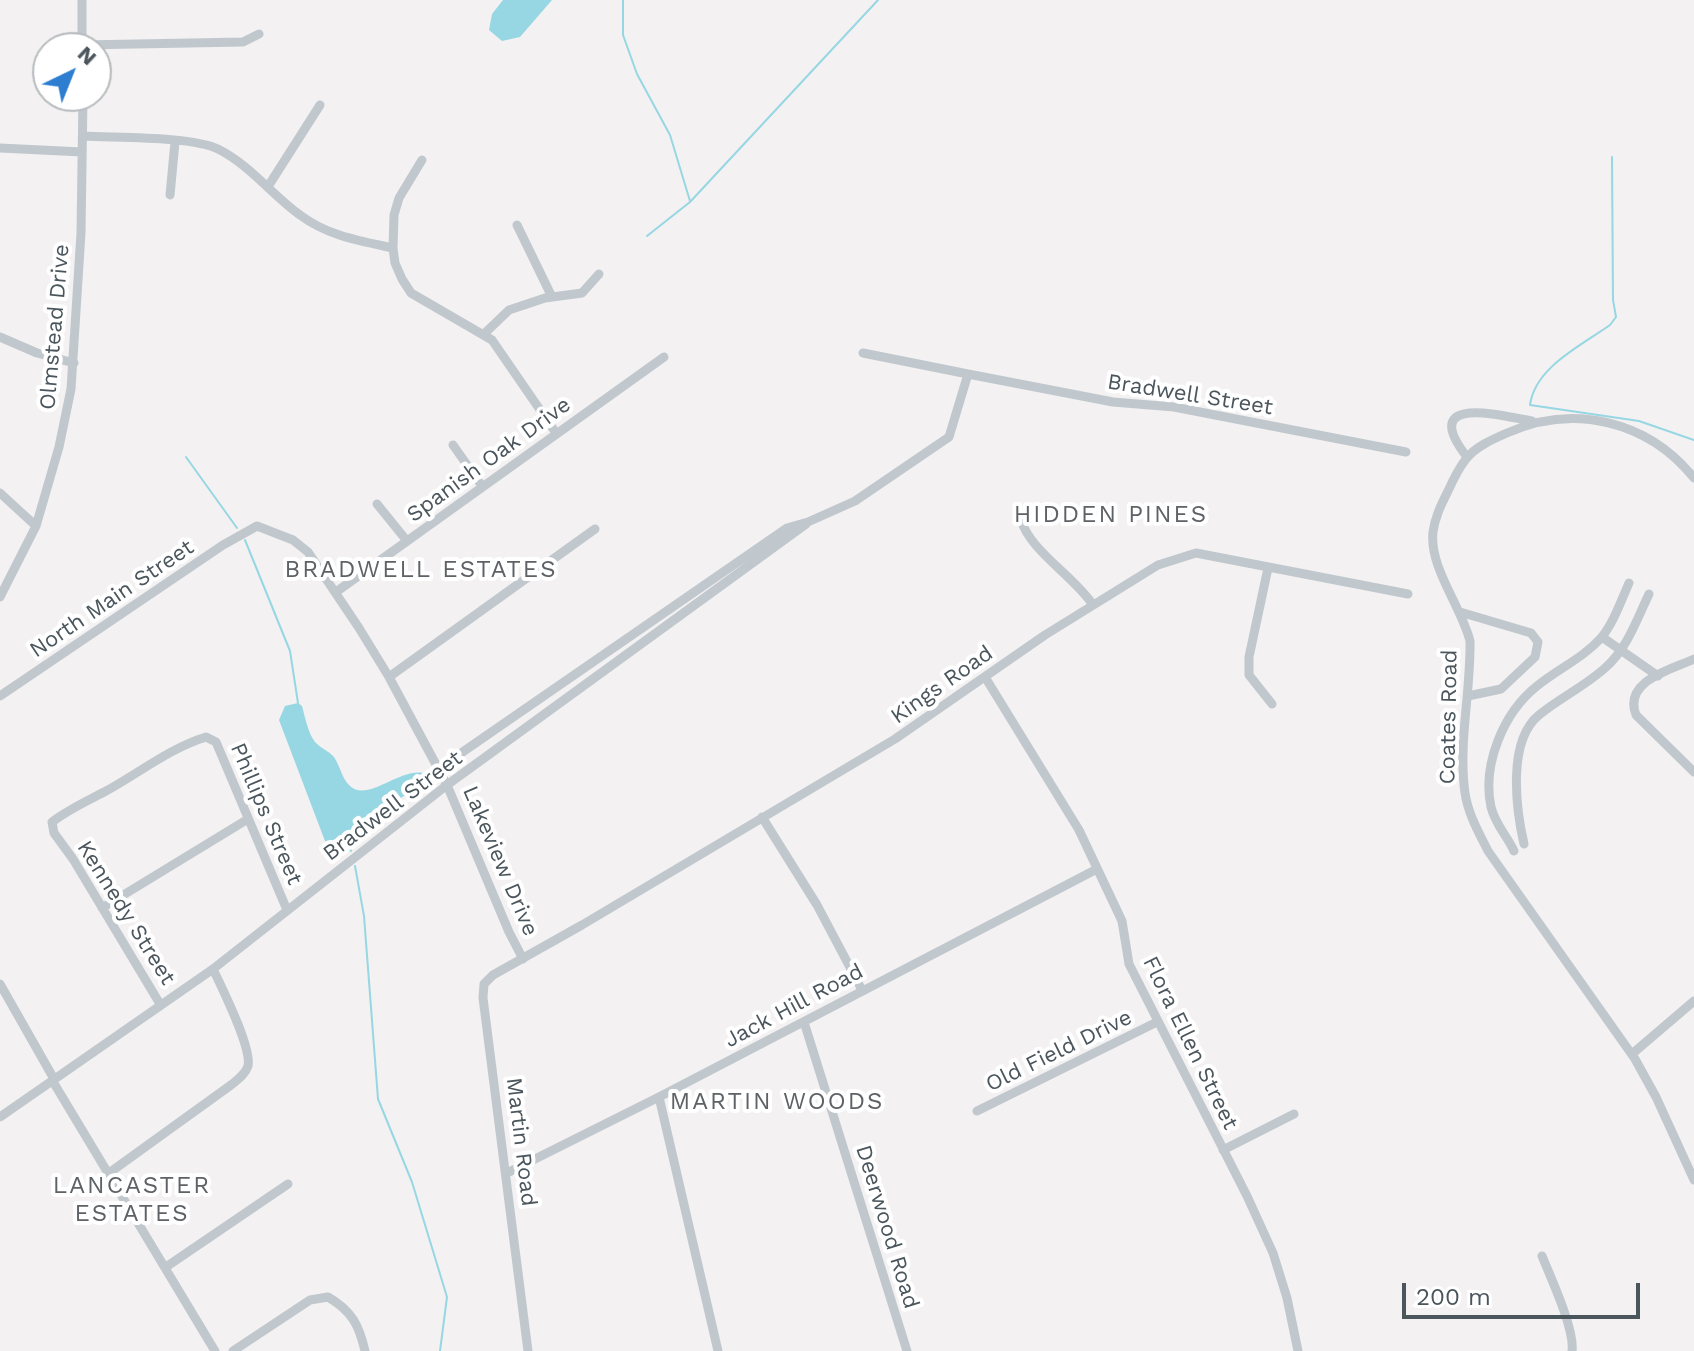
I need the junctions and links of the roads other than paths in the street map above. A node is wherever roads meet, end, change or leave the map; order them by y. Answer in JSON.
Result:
{"nodes":[{"id":1,"x":82,"y":0,"type":"edge"},
{"id":2,"x":82,"y":32,"type":"edge"},
{"id":3,"x":259,"y":34,"type":"dead end"},
{"id":4,"x":112,"y":45,"type":"edge"},
{"id":5,"x":320,"y":105,"type":"dead end"},
{"id":6,"x":83,"y":112,"type":"edge"},
{"id":7,"x":83,"y":136,"type":"junction"},
{"id":8,"x":175,"y":142,"type":"junction"},
{"id":9,"x":0,"y":148,"type":"edge"},
{"id":10,"x":82,"y":152,"type":"junction"},
{"id":11,"x":422,"y":160,"type":"dead end"},
{"id":12,"x":269,"y":185,"type":"junction"},
{"id":13,"x":170,"y":195,"type":"dead end"},
{"id":14,"x":517,"y":225,"type":"dead end"},
{"id":15,"x":393,"y":248,"type":"junction"},
{"id":16,"x":599,"y":274,"type":"dead end"},
{"id":17,"x":552,"y":297,"type":"junction"},
{"id":18,"x":484,"y":334,"type":"junction"},
{"id":19,"x":0,"y":337,"type":"edge"},
{"id":20,"x":863,"y":353,"type":"dead end"},
{"id":21,"x":664,"y":357,"type":"dead end"},
{"id":22,"x":74,"y":363,"type":"junction"},
{"id":23,"x":968,"y":374,"type":"junction"},
{"id":24,"x":1532,"y":421,"type":"junction"},
{"id":25,"x":556,"y":433,"type":"junction"},
{"id":26,"x":453,"y":445,"type":"dead end"},
{"id":27,"x":1406,"y":452,"type":"dead end"},
{"id":28,"x":1467,"y":457,"type":"junction"},
{"id":29,"x":1694,"y":478,"type":"edge"},
{"id":30,"x":482,"y":486,"type":"junction"},
{"id":31,"x":0,"y":493,"type":"edge"},
{"id":32,"x":377,"y":504,"type":"dead end"},
{"id":33,"x":1021,"y":520,"type":"dead end"},
{"id":34,"x":808,"y":522,"type":"junction"},
{"id":35,"x":36,"y":526,"type":"junction"},
{"id":36,"x":595,"y":529,"type":"dead end"},
{"id":37,"x":245,"y":532,"type":"joint"},
{"id":38,"x":407,"y":541,"type":"junction"},
{"id":39,"x":1268,"y":568,"type":"junction"},
{"id":40,"x":1629,"y":583,"type":"dead end"},
{"id":41,"x":336,"y":592,"type":"junction"},
{"id":42,"x":1408,"y":594,"type":"dead end"},
{"id":43,"x":1649,"y":594,"type":"dead end"},
{"id":44,"x":0,"y":597,"type":"edge"},
{"id":45,"x":1093,"y":605,"type":"junction"},
{"id":46,"x":1460,"y":612,"type":"junction"},
{"id":47,"x":1602,"y":637,"type":"junction"},
{"id":48,"x":1621,"y":650,"type":"junction"},
{"id":49,"x":1694,"y":659,"type":"edge"},
{"id":50,"x":1658,"y":676,"type":"junction"},
{"id":51,"x":389,"y":677,"type":"junction"},
{"id":52,"x":985,"y":677,"type":"junction"},
{"id":53,"x":0,"y":696,"type":"edge"},
{"id":54,"x":1468,"y":696,"type":"junction"},
{"id":55,"x":1272,"y":704,"type":"dead end"},
{"id":56,"x":438,"y":769,"type":"junction"},
{"id":57,"x":1694,"y":772,"type":"edge"},
{"id":58,"x":447,"y":785,"type":"junction"},
{"id":59,"x":762,"y":817,"type":"junction"},
{"id":60,"x":248,"y":819,"type":"junction"},
{"id":61,"x":60,"y":842,"type":"joint"},
{"id":62,"x":1524,"y":844,"type":"dead end"},
{"id":63,"x":1514,"y":851,"type":"dead end"},
{"id":64,"x":1097,"y":869,"type":"junction"},
{"id":65,"x":102,"y":908,"type":"junction"},
{"id":66,"x":287,"y":910,"type":"junction"},
{"id":67,"x":523,"y":959,"type":"junction"},
{"id":68,"x":213,"y":969,"type":"junction"},
{"id":69,"x":0,"y":984,"type":"edge"},
{"id":70,"x":862,"y":990,"type":"junction"},
{"id":71,"x":1694,"y":1001,"type":"edge"},
{"id":72,"x":160,"y":1004,"type":"junction"},
{"id":73,"x":804,"y":1022,"type":"junction"},
{"id":74,"x":1157,"y":1022,"type":"junction"},
{"id":75,"x":1632,"y":1054,"type":"junction"},
{"id":76,"x":53,"y":1080,"type":"junction"},
{"id":77,"x":659,"y":1097,"type":"junction"},
{"id":78,"x":977,"y":1111,"type":"dead end"},
{"id":79,"x":1294,"y":1114,"type":"dead end"},
{"id":80,"x":0,"y":1117,"type":"edge"},
{"id":81,"x":1223,"y":1150,"type":"junction"},
{"id":82,"x":109,"y":1173,"type":"junction"},
{"id":83,"x":507,"y":1173,"type":"junction"},
{"id":84,"x":1694,"y":1180,"type":"edge"},
{"id":85,"x":288,"y":1184,"type":"dead end"},
{"id":86,"x":1542,"y":1256,"type":"dead end"},
{"id":87,"x":166,"y":1267,"type":"junction"},
{"id":88,"x":215,"y":1351,"type":"edge"},
{"id":89,"x":233,"y":1351,"type":"edge"},
{"id":90,"x":365,"y":1351,"type":"edge"},
{"id":91,"x":528,"y":1351,"type":"edge"},
{"id":92,"x":718,"y":1351,"type":"edge"},
{"id":93,"x":907,"y":1351,"type":"edge"},
{"id":94,"x":1298,"y":1351,"type":"edge"},
{"id":95,"x":1572,"y":1351,"type":"edge"}],
"edges":[{"from":1,"to":2,"type":"street"},
{"from":3,"to":4,"type":"street"},
{"from":5,"to":12,"type":"street"},
{"from":6,"to":7,"type":"street","name":"Olmstead Drive"},
{"from":7,"to":8,"type":"street"},
{"from":7,"to":10,"type":"street","name":"Olmstead Drive"},
{"from":8,"to":12,"type":"street"},
{"from":8,"to":13,"type":"street"},
{"from":9,"to":10,"type":"street"},
{"from":10,"to":22,"type":"street","name":"Olmstead Drive"},
{"from":11,"to":15,"type":"street"},
{"from":12,"to":15,"type":"street"},
{"from":14,"to":17,"type":"street"},
{"from":15,"to":18,"type":"street"},
{"from":16,"to":17,"type":"street"},
{"from":17,"to":18,"type":"street"},
{"from":18,"to":25,"type":"street"},
{"from":19,"to":22,"type":"street"},
{"from":20,"to":23,"type":"street","name":"Bradwell Street"},
{"from":21,"to":25,"type":"street","name":"Spanish Oak Drive"},
{"from":22,"to":35,"type":"street","name":"Olmstead Drive"},
{"from":23,"to":27,"type":"street","name":"Bradwell Street"},
{"from":23,"to":34,"type":"street","name":"Bradwell Street"},
{"from":24,"to":28,"type":"street","name":"Coates Road"},
{"from":24,"to":28,"type":"street"},
{"from":24,"to":29,"type":"street","name":"Coates Road"},
{"from":25,"to":30,"type":"street","name":"Spanish Oak Drive"},
{"from":26,"to":30,"type":"street"},
{"from":28,"to":46,"type":"street","name":"Coates Road"},
{"from":30,"to":38,"type":"street","name":"Spanish Oak Drive"},
{"from":31,"to":35,"type":"street"},
{"from":32,"to":38,"type":"street"},
{"from":33,"to":45,"type":"street"},
{"from":34,"to":56,"type":"street","name":"Bradwell Street"},
{"from":34,"to":58,"type":"street","name":"Bradwell Street"},
{"from":35,"to":44,"type":"street","name":"Olmstead Drive"},
{"from":36,"to":51,"type":"street"},
{"from":37,"to":41,"type":"street","name":"Lakeview Drive"},
{"from":37,"to":53,"type":"street","name":"North Main Street"},
{"from":38,"to":41,"type":"street","name":"Spanish Oak Drive"},
{"from":39,"to":42,"type":"street","name":"Kings Road"},
{"from":39,"to":45,"type":"street","name":"Kings Road"},
{"from":39,"to":55,"type":"street"},
{"from":40,"to":47,"type":"street"},
{"from":41,"to":51,"type":"street","name":"Lakeview Drive"},
{"from":43,"to":48,"type":"street"},
{"from":45,"to":52,"type":"street","name":"Kings Road"},
{"from":46,"to":54,"type":"street","name":"Coates Road"},
{"from":46,"to":54,"type":"street"},
{"from":47,"to":48,"type":"street"},
{"from":47,"to":63,"type":"street"},
{"from":48,"to":50,"type":"street"},
{"from":48,"to":62,"type":"street"},
{"from":49,"to":50,"type":"street"},
{"from":50,"to":57,"type":"street"},
{"from":51,"to":56,"type":"street","name":"Lakeview Drive"},
{"from":52,"to":59,"type":"street","name":"Kings Road"},
{"from":52,"to":64,"type":"street","name":"Flora Ellen Street"},
{"from":54,"to":75,"type":"street","name":"Coates Road"},
{"from":56,"to":58,"type":"street","name":"Lakeview Drive"},
{"from":58,"to":66,"type":"street","name":"Bradwell Street"},
{"from":58,"to":67,"type":"street","name":"Lakeview Drive"},
{"from":59,"to":67,"type":"street","name":"Kings Road"},
{"from":59,"to":70,"type":"street"},
{"from":60,"to":61,"type":"street","name":"Phillips Street"},
{"from":60,"to":65,"type":"street"},
{"from":60,"to":66,"type":"street","name":"Phillips Street"},
{"from":61,"to":65,"type":"street","name":"Kennedy Street"},
{"from":64,"to":70,"type":"street","name":"Jack Hill Road"},
{"from":64,"to":74,"type":"street","name":"Flora Ellen Street"},
{"from":65,"to":72,"type":"street","name":"Kennedy Street"},
{"from":66,"to":68,"type":"street","name":"Bradwell Street"},
{"from":67,"to":83,"type":"street","name":"Martin Road"},
{"from":68,"to":72,"type":"street","name":"Bradwell Street"},
{"from":68,"to":82,"type":"street"},
{"from":69,"to":76,"type":"street"},
{"from":70,"to":73,"type":"street","name":"Jack Hill Road"},
{"from":71,"to":75,"type":"street"},
{"from":72,"to":76,"type":"street","name":"Bradwell Street"},
{"from":73,"to":77,"type":"street","name":"Jack Hill Road"},
{"from":73,"to":93,"type":"street","name":"Deerwood Road"},
{"from":74,"to":78,"type":"street","name":"Old Field Drive"},
{"from":74,"to":81,"type":"street","name":"Flora Ellen Street"},
{"from":75,"to":84,"type":"street","name":"Coates Road"},
{"from":76,"to":80,"type":"street","name":"Bradwell Street"},
{"from":76,"to":82,"type":"street"},
{"from":77,"to":83,"type":"street","name":"Jack Hill Road"},
{"from":77,"to":92,"type":"street"},
{"from":79,"to":81,"type":"street"},
{"from":81,"to":94,"type":"street","name":"Flora Ellen Street"},
{"from":82,"to":87,"type":"street"},
{"from":83,"to":91,"type":"street","name":"Martin Road"},
{"from":85,"to":87,"type":"street"},
{"from":86,"to":95,"type":"street"},
{"from":87,"to":88,"type":"street"},
{"from":89,"to":90,"type":"street"}]}
